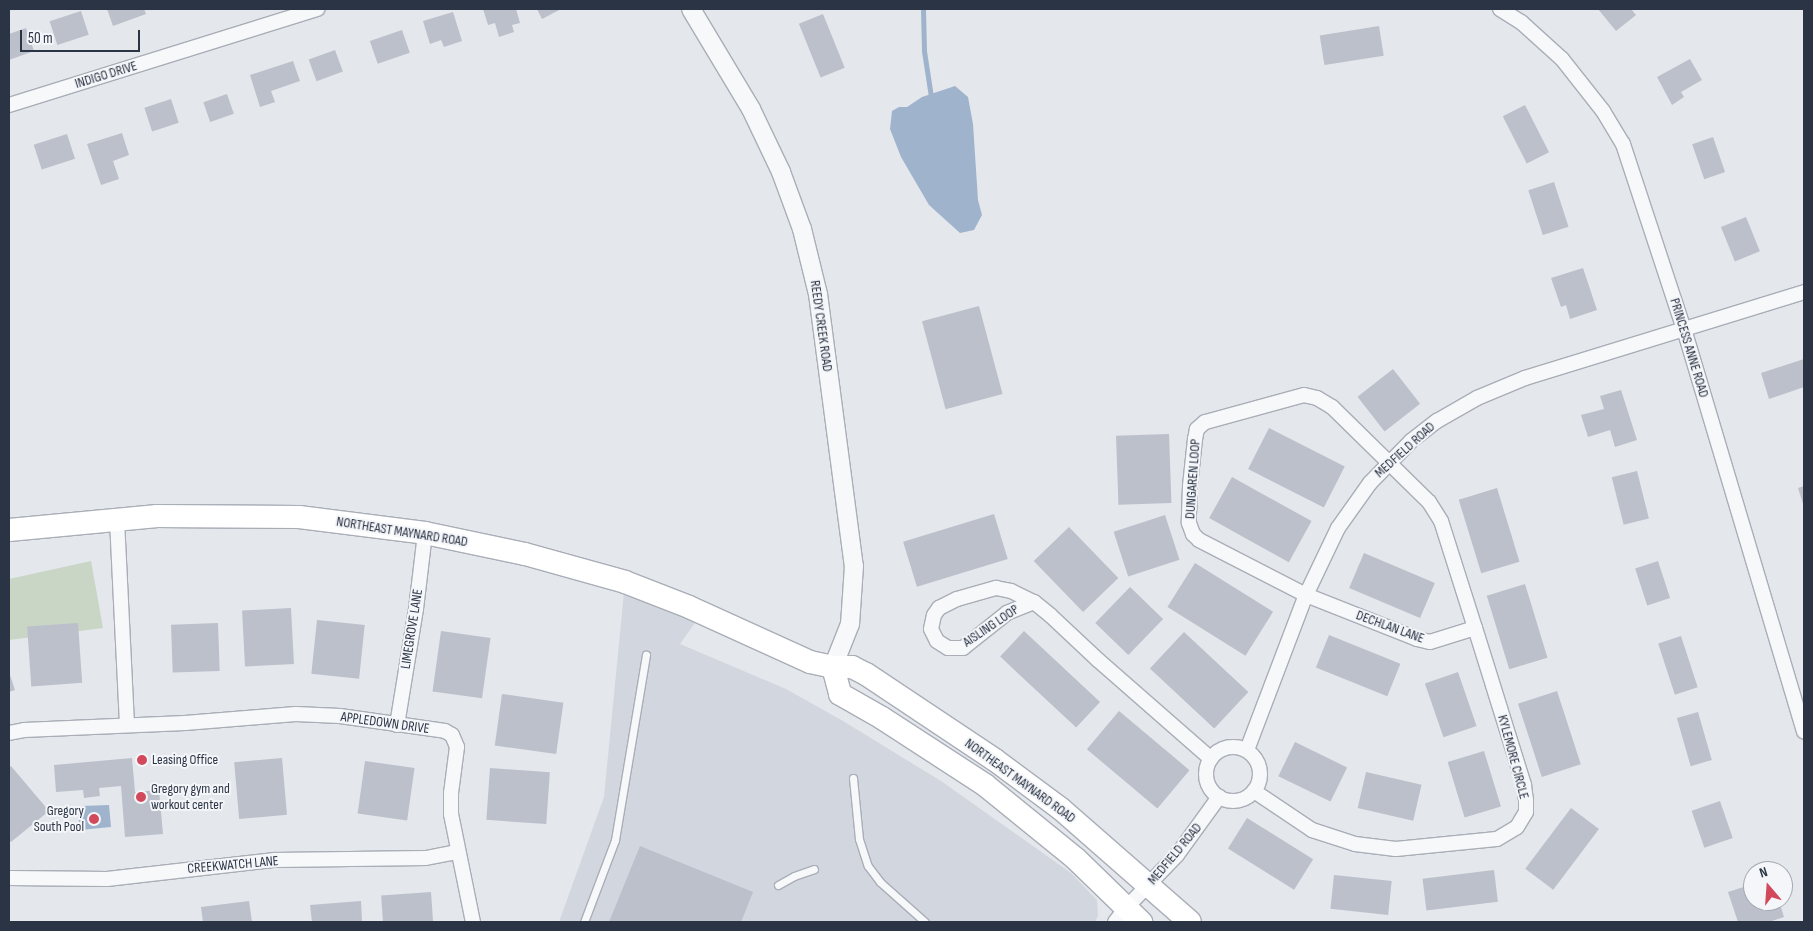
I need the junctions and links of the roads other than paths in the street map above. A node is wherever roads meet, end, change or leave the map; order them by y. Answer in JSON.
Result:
{"nodes":[{"id":1,"x":317,"y":9,"type":"edge"},
{"id":2,"x":1500,"y":9,"type":"edge"},
{"id":3,"x":694,"y":10,"type":"edge"},
{"id":4,"x":9,"y":105,"type":"edge"},
{"id":5,"x":1804,"y":292,"type":"edge"},
{"id":6,"x":1684,"y":329,"type":"junction"},
{"id":7,"x":1388,"y":462,"type":"junction"},
{"id":8,"x":117,"y":520,"type":"junction"},
{"id":9,"x":9,"y":530,"type":"edge"},
{"id":10,"x":425,"y":533,"type":"junction"},
{"id":11,"x":1306,"y":595,"type":"junction"},
{"id":12,"x":1034,"y":602,"type":"junction"},
{"id":13,"x":1475,"y":628,"type":"junction"},
{"id":14,"x":646,"y":655,"type":"dead end"},
{"id":15,"x":833,"y":667,"type":"junction"},
{"id":16,"x":397,"y":725,"type":"junction"},
{"id":17,"x":127,"y":726,"type":"junction"},
{"id":18,"x":1804,"y":731,"type":"edge"},
{"id":19,"x":9,"y":733,"type":"edge"},
{"id":20,"x":1247,"y":750,"type":"junction"},
{"id":21,"x":1211,"y":759,"type":"junction"},
{"id":22,"x":853,"y":778,"type":"dead end"},
{"id":23,"x":1254,"y":790,"type":"junction"},
{"id":24,"x":1220,"y":797,"type":"junction"},
{"id":25,"x":457,"y":852,"type":"junction"},
{"id":26,"x":814,"y":869,"type":"dead end"},
{"id":27,"x":9,"y":878,"type":"edge"},
{"id":28,"x":778,"y":885,"type":"dead end"},
{"id":29,"x":1149,"y":885,"type":"junction"},
{"id":30,"x":1127,"y":917,"type":"edge"},
{"id":31,"x":473,"y":922,"type":"edge"},
{"id":32,"x":584,"y":922,"type":"edge"},
{"id":33,"x":925,"y":922,"type":"edge"},
{"id":34,"x":1190,"y":922,"type":"edge"}],
"edges":[{"from":1,"to":4,"type":"street","name":"INDIGO DRIVE"},
{"from":2,"to":6,"type":"street","name":"PRINCESS ANNE ROAD"},
{"from":3,"to":15,"type":"street","name":"REEDY CREEK ROAD"},
{"from":5,"to":6,"type":"street","name":"MEDFIELD ROAD"},
{"from":6,"to":7,"type":"street","name":"MEDFIELD ROAD"},
{"from":6,"to":18,"type":"street","name":"PRINCESS ANNE ROAD"},
{"from":7,"to":11,"type":"street","name":"MEDFIELD ROAD"},
{"from":7,"to":11,"type":"street","name":"DUNGAREN LOOP"},
{"from":7,"to":13,"type":"street","name":"KYLEMORE CIRCLE"},
{"from":8,"to":9,"type":"main road","name":"NORTHEAST MAYNARD ROAD"},
{"from":8,"to":10,"type":"main road","name":"NORTHEAST MAYNARD ROAD"},
{"from":8,"to":17,"type":"street"},
{"from":10,"to":15,"type":"main road","name":"NORTHEAST MAYNARD ROAD"},
{"from":10,"to":16,"type":"street","name":"LIMEGROVE LANE"},
{"from":11,"to":13,"type":"street","name":"DECHLAN LANE"},
{"from":11,"to":20,"type":"street","name":"MEDFIELD ROAD"},
{"from":12,"to":12,"type":"street","name":"AISLING LOOP"},
{"from":12,"to":21,"type":"street","name":"AISLING LOOP"},
{"from":13,"to":23,"type":"street","name":"KYLEMORE CIRCLE"},
{"from":14,"to":32,"type":"lane"},
{"from":15,"to":29,"type":"main road","name":"NORTHEAST MAYNARD ROAD"},
{"from":15,"to":30,"type":"main road","name":"NORTHEAST MAYNARD ROAD"},
{"from":16,"to":17,"type":"street","name":"APPLEDOWN DRIVE"},
{"from":16,"to":25,"type":"street","name":"APPLEDOWN DRIVE"},
{"from":17,"to":19,"type":"street","name":"APPLEDOWN DRIVE"},
{"from":20,"to":21,"type":"street"},
{"from":20,"to":23,"type":"street"},
{"from":21,"to":24,"type":"street"},
{"from":22,"to":33,"type":"lane"},
{"from":23,"to":24,"type":"street"},
{"from":24,"to":29,"type":"street","name":"MEDFIELD ROAD"},
{"from":25,"to":27,"type":"street","name":"CREEKWATCH LANE"},
{"from":25,"to":31,"type":"street","name":"APPLEDOWN DRIVE"},
{"from":26,"to":28,"type":"lane"},
{"from":29,"to":30,"type":"street","name":"MEDFIELD ROAD"},
{"from":29,"to":34,"type":"main road","name":"NORTHEAST MAYNARD ROAD"}]}
